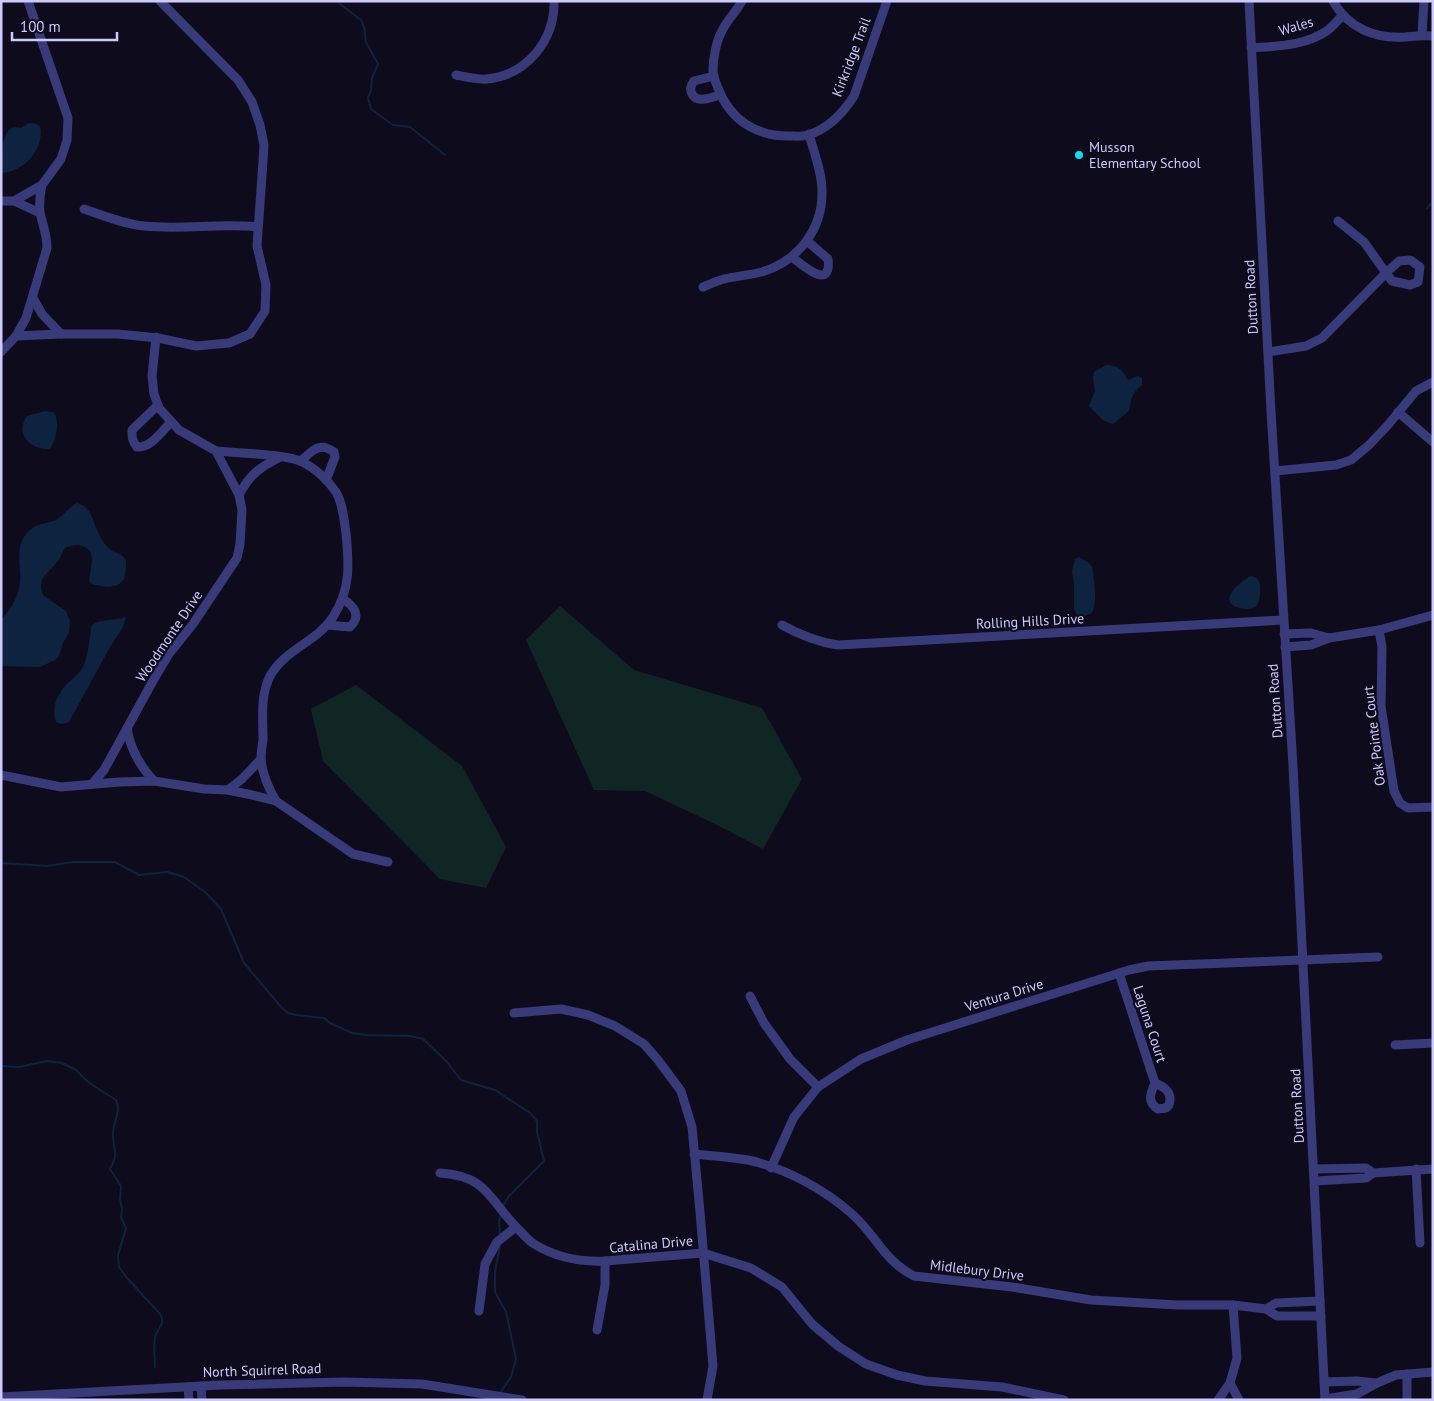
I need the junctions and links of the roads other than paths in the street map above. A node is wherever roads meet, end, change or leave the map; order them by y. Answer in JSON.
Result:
{"nodes":[{"id":1,"x":28,"y":1,"type":"edge"},
{"id":2,"x":160,"y":1,"type":"edge"},
{"id":3,"x":554,"y":1,"type":"edge"},
{"id":4,"x":742,"y":1,"type":"edge"},
{"id":5,"x":887,"y":1,"type":"edge"},
{"id":6,"x":1249,"y":1,"type":"edge"},
{"id":7,"x":1333,"y":1,"type":"edge"},
{"id":8,"x":1424,"y":1,"type":"edge"},
{"id":9,"x":1342,"y":16,"type":"junction"},
{"id":10,"x":1422,"y":35,"type":"junction"},
{"id":11,"x":1433,"y":36,"type":"edge"},
{"id":12,"x":1251,"y":48,"type":"junction"},
{"id":13,"x":456,"y":76,"type":"dead end"},
{"id":14,"x":714,"y":76,"type":"junction"},
{"id":15,"x":720,"y":95,"type":"junction"},
{"id":16,"x":809,"y":134,"type":"junction"},
{"id":17,"x":42,"y":185,"type":"junction"},
{"id":18,"x":1,"y":201,"type":"edge"},
{"id":19,"x":14,"y":201,"type":"junction"},
{"id":20,"x":84,"y":209,"type":"dead end"},
{"id":21,"x":40,"y":213,"type":"junction"},
{"id":22,"x":1338,"y":221,"type":"dead end"},
{"id":23,"x":257,"y":227,"type":"junction"},
{"id":24,"x":807,"y":241,"type":"junction"},
{"id":25,"x":792,"y":257,"type":"junction"},
{"id":26,"x":702,"y":287,"type":"dead end"},
{"id":27,"x":33,"y":298,"type":"junction"},
{"id":28,"x":60,"y":334,"type":"junction"},
{"id":29,"x":16,"y":336,"type":"junction"},
{"id":30,"x":156,"y":337,"type":"junction"},
{"id":31,"x":1,"y":352,"type":"edge"},
{"id":32,"x":1268,"y":352,"type":"junction"},
{"id":33,"x":1433,"y":382,"type":"edge"},
{"id":34,"x":158,"y":405,"type":"junction"},
{"id":35,"x":1398,"y":412,"type":"junction"},
{"id":36,"x":171,"y":422,"type":"junction"},
{"id":37,"x":1433,"y":442,"type":"edge"},
{"id":38,"x":216,"y":451,"type":"junction"},
{"id":39,"x":280,"y":457,"type":"junction"},
{"id":40,"x":301,"y":461,"type":"junction"},
{"id":41,"x":1275,"y":472,"type":"junction"},
{"id":42,"x":326,"y":480,"type":"junction"},
{"id":43,"x":239,"y":495,"type":"junction"},
{"id":44,"x":343,"y":599,"type":"junction"},
{"id":45,"x":1433,"y":615,"type":"edge"},
{"id":46,"x":1283,"y":620,"type":"junction"},
{"id":47,"x":327,"y":625,"type":"junction"},
{"id":48,"x":782,"y":625,"type":"dead end"},
{"id":49,"x":1379,"y":630,"type":"junction"},
{"id":50,"x":1311,"y":633,"type":"junction"},
{"id":51,"x":1284,"y":634,"type":"junction"},
{"id":52,"x":1329,"y":638,"type":"junction"},
{"id":53,"x":1312,"y":645,"type":"junction"},
{"id":54,"x":1285,"y":647,"type":"junction"},
{"id":55,"x":127,"y":728,"type":"junction"},
{"id":56,"x":261,"y":759,"type":"junction"},
{"id":57,"x":1,"y":775,"type":"edge"},
{"id":58,"x":154,"y":781,"type":"junction"},
{"id":59,"x":92,"y":784,"type":"junction"},
{"id":60,"x":228,"y":790,"type":"junction"},
{"id":61,"x":276,"y":801,"type":"junction"},
{"id":62,"x":1433,"y":807,"type":"edge"},
{"id":63,"x":388,"y":862,"type":"dead end"},
{"id":64,"x":1378,"y":956,"type":"dead end"},
{"id":65,"x":1303,"y":960,"type":"junction"},
{"id":66,"x":1120,"y":973,"type":"junction"},
{"id":67,"x":750,"y":996,"type":"dead end"},
{"id":68,"x":514,"y":1013,"type":"dead end"},
{"id":69,"x":1433,"y":1043,"type":"edge"},
{"id":70,"x":1395,"y":1045,"type":"dead end"},
{"id":71,"x":1155,"y":1083,"type":"dead end"},
{"id":72,"x":818,"y":1087,"type":"junction"},
{"id":73,"x":694,"y":1154,"type":"junction"},
{"id":74,"x":771,"y":1168,"type":"junction"},
{"id":75,"x":1433,"y":1168,"type":"edge"},
{"id":76,"x":1314,"y":1169,"type":"junction"},
{"id":77,"x":1416,"y":1169,"type":"junction"},
{"id":78,"x":440,"y":1173,"type":"dead end"},
{"id":79,"x":1372,"y":1173,"type":"junction"},
{"id":80,"x":1315,"y":1181,"type":"junction"},
{"id":81,"x":516,"y":1227,"type":"junction"},
{"id":82,"x":1420,"y":1243,"type":"dead end"},
{"id":83,"x":703,"y":1254,"type":"junction"},
{"id":84,"x":604,"y":1262,"type":"junction"},
{"id":85,"x":1320,"y":1300,"type":"junction"},
{"id":86,"x":1234,"y":1305,"type":"junction"},
{"id":87,"x":1266,"y":1309,"type":"junction"},
{"id":88,"x":479,"y":1311,"type":"dead end"},
{"id":89,"x":1321,"y":1316,"type":"junction"},
{"id":90,"x":597,"y":1330,"type":"dead end"},
{"id":91,"x":1433,"y":1372,"type":"edge"},
{"id":92,"x":1407,"y":1374,"type":"junction"},
{"id":93,"x":1324,"y":1382,"type":"junction"},
{"id":94,"x":1230,"y":1383,"type":"junction"},
{"id":95,"x":1377,"y":1383,"type":"junction"},
{"id":96,"x":201,"y":1386,"type":"junction"},
{"id":97,"x":188,"y":1387,"type":"junction"},
{"id":98,"x":88,"y":1396,"type":"edge"},
{"id":99,"x":1,"y":1397,"type":"edge"},
{"id":100,"x":1324,"y":1399,"type":"edge"},
{"id":101,"x":189,"y":1400,"type":"edge"},
{"id":102,"x":202,"y":1400,"type":"edge"},
{"id":103,"x":522,"y":1400,"type":"edge"},
{"id":104,"x":707,"y":1400,"type":"edge"},
{"id":105,"x":1064,"y":1400,"type":"edge"},
{"id":106,"x":1218,"y":1400,"type":"edge"},
{"id":107,"x":1239,"y":1400,"type":"edge"},
{"id":108,"x":1408,"y":1400,"type":"edge"}],
"edges":[{"from":1,"to":17,"type":"street"},
{"from":2,"to":23,"type":"street"},
{"from":3,"to":13,"type":"street"},
{"from":4,"to":14,"type":"street"},
{"from":5,"to":16,"type":"street","name":"Kirkridge Trail"},
{"from":6,"to":12,"type":"street","name":"Dutton Road"},
{"from":7,"to":9,"type":"street"},
{"from":8,"to":10,"type":"street"},
{"from":9,"to":10,"type":"street"},
{"from":9,"to":12,"type":"street","name":"Wales"},
{"from":10,"to":11,"type":"street"},
{"from":12,"to":32,"type":"street","name":"Dutton Road"},
{"from":14,"to":15,"type":"street"},
{"from":14,"to":15,"type":"street"},
{"from":15,"to":16,"type":"street"},
{"from":16,"to":24,"type":"street"},
{"from":17,"to":19,"type":"street"},
{"from":17,"to":21,"type":"street"},
{"from":18,"to":19,"type":"street"},
{"from":19,"to":21,"type":"street"},
{"from":20,"to":23,"type":"street"},
{"from":21,"to":27,"type":"street"},
{"from":22,"to":32,"type":"street"},
{"from":23,"to":30,"type":"street"},
{"from":24,"to":25,"type":"street"},
{"from":24,"to":25,"type":"street"},
{"from":25,"to":26,"type":"street"},
{"from":27,"to":28,"type":"street"},
{"from":27,"to":29,"type":"street"},
{"from":28,"to":29,"type":"street"},
{"from":28,"to":30,"type":"street"},
{"from":29,"to":31,"type":"street"},
{"from":30,"to":34,"type":"street"},
{"from":32,"to":41,"type":"street","name":"Dutton Road"},
{"from":33,"to":35,"type":"street"},
{"from":34,"to":36,"type":"street"},
{"from":34,"to":36,"type":"street"},
{"from":35,"to":37,"type":"street"},
{"from":35,"to":41,"type":"street"},
{"from":36,"to":38,"type":"street"},
{"from":38,"to":39,"type":"street"},
{"from":38,"to":43,"type":"street","name":"Woodmonte Drive"},
{"from":39,"to":40,"type":"street"},
{"from":39,"to":43,"type":"street"},
{"from":40,"to":42,"type":"street"},
{"from":40,"to":42,"type":"street"},
{"from":41,"to":46,"type":"street","name":"Dutton Road"},
{"from":42,"to":44,"type":"street"},
{"from":43,"to":55,"type":"street","name":"Woodmonte Drive"},
{"from":44,"to":47,"type":"street"},
{"from":44,"to":47,"type":"street"},
{"from":45,"to":49,"type":"street"},
{"from":46,"to":48,"type":"street","name":"Rolling Hills Drive"},
{"from":46,"to":51,"type":"street","name":"Dutton Road"},
{"from":47,"to":56,"type":"street"},
{"from":49,"to":52,"type":"street"},
{"from":49,"to":62,"type":"street","name":"Oak Pointe Court"},
{"from":50,"to":51,"type":"street"},
{"from":50,"to":52,"type":"street"},
{"from":50,"to":53,"type":"street"},
{"from":51,"to":54,"type":"street","name":"Dutton Road"},
{"from":52,"to":53,"type":"street"},
{"from":53,"to":54,"type":"street"},
{"from":54,"to":65,"type":"street","name":"Dutton Road"},
{"from":55,"to":58,"type":"street"},
{"from":55,"to":59,"type":"street","name":"Woodmonte Drive"},
{"from":56,"to":60,"type":"street"},
{"from":56,"to":61,"type":"street"},
{"from":57,"to":59,"type":"street"},
{"from":58,"to":59,"type":"street"},
{"from":58,"to":60,"type":"street"},
{"from":60,"to":61,"type":"street"},
{"from":61,"to":63,"type":"street"},
{"from":64,"to":65,"type":"street","name":"Ventura Drive"},
{"from":65,"to":66,"type":"street","name":"Ventura Drive"},
{"from":65,"to":76,"type":"street","name":"Dutton Road"},
{"from":66,"to":71,"type":"street","name":"Laguna Court"},
{"from":66,"to":72,"type":"street","name":"Ventura Drive"},
{"from":67,"to":72,"type":"street"},
{"from":68,"to":73,"type":"street"},
{"from":69,"to":70,"type":"street"},
{"from":72,"to":74,"type":"street","name":"Ventura Drive"},
{"from":73,"to":74,"type":"street","name":"Midlebury Drive"},
{"from":73,"to":83,"type":"street"},
{"from":74,"to":86,"type":"street","name":"Midlebury Drive"},
{"from":75,"to":77,"type":"street"},
{"from":76,"to":79,"type":"street"},
{"from":76,"to":80,"type":"street","name":"Dutton Road"},
{"from":77,"to":79,"type":"street"},
{"from":77,"to":82,"type":"street"},
{"from":78,"to":81,"type":"street","name":"Catalina Drive"},
{"from":79,"to":80,"type":"street"},
{"from":80,"to":85,"type":"street","name":"Dutton Road"},
{"from":81,"to":84,"type":"street","name":"Catalina Drive"},
{"from":81,"to":88,"type":"street"},
{"from":83,"to":84,"type":"street","name":"Catalina Drive"},
{"from":83,"to":104,"type":"street"},
{"from":83,"to":105,"type":"street","name":"Catalina Drive"},
{"from":84,"to":90,"type":"street"},
{"from":85,"to":87,"type":"street","name":"Midlebury Drive"},
{"from":85,"to":89,"type":"street","name":"Dutton Road"},
{"from":86,"to":87,"type":"street","name":"Midlebury Drive"},
{"from":86,"to":94,"type":"street"},
{"from":87,"to":89,"type":"street","name":"Midlebury Drive"},
{"from":89,"to":93,"type":"street","name":"Dutton Road"},
{"from":91,"to":92,"type":"street"},
{"from":92,"to":95,"type":"street"},
{"from":92,"to":108,"type":"street"},
{"from":93,"to":95,"type":"street"},
{"from":93,"to":100,"type":"street","name":"Dutton Road"},
{"from":94,"to":106,"type":"street"},
{"from":94,"to":107,"type":"street"},
{"from":95,"to":100,"type":"street"},
{"from":96,"to":97,"type":"street","name":"North Squirrel Road"},
{"from":96,"to":102,"type":"street"},
{"from":96,"to":103,"type":"street","name":"North Squirrel Road"},
{"from":97,"to":98,"type":"street","name":"North Squirrel Road"},
{"from":97,"to":101,"type":"street"},
{"from":98,"to":99,"type":"street","name":"North Squirrel Road"}]}
